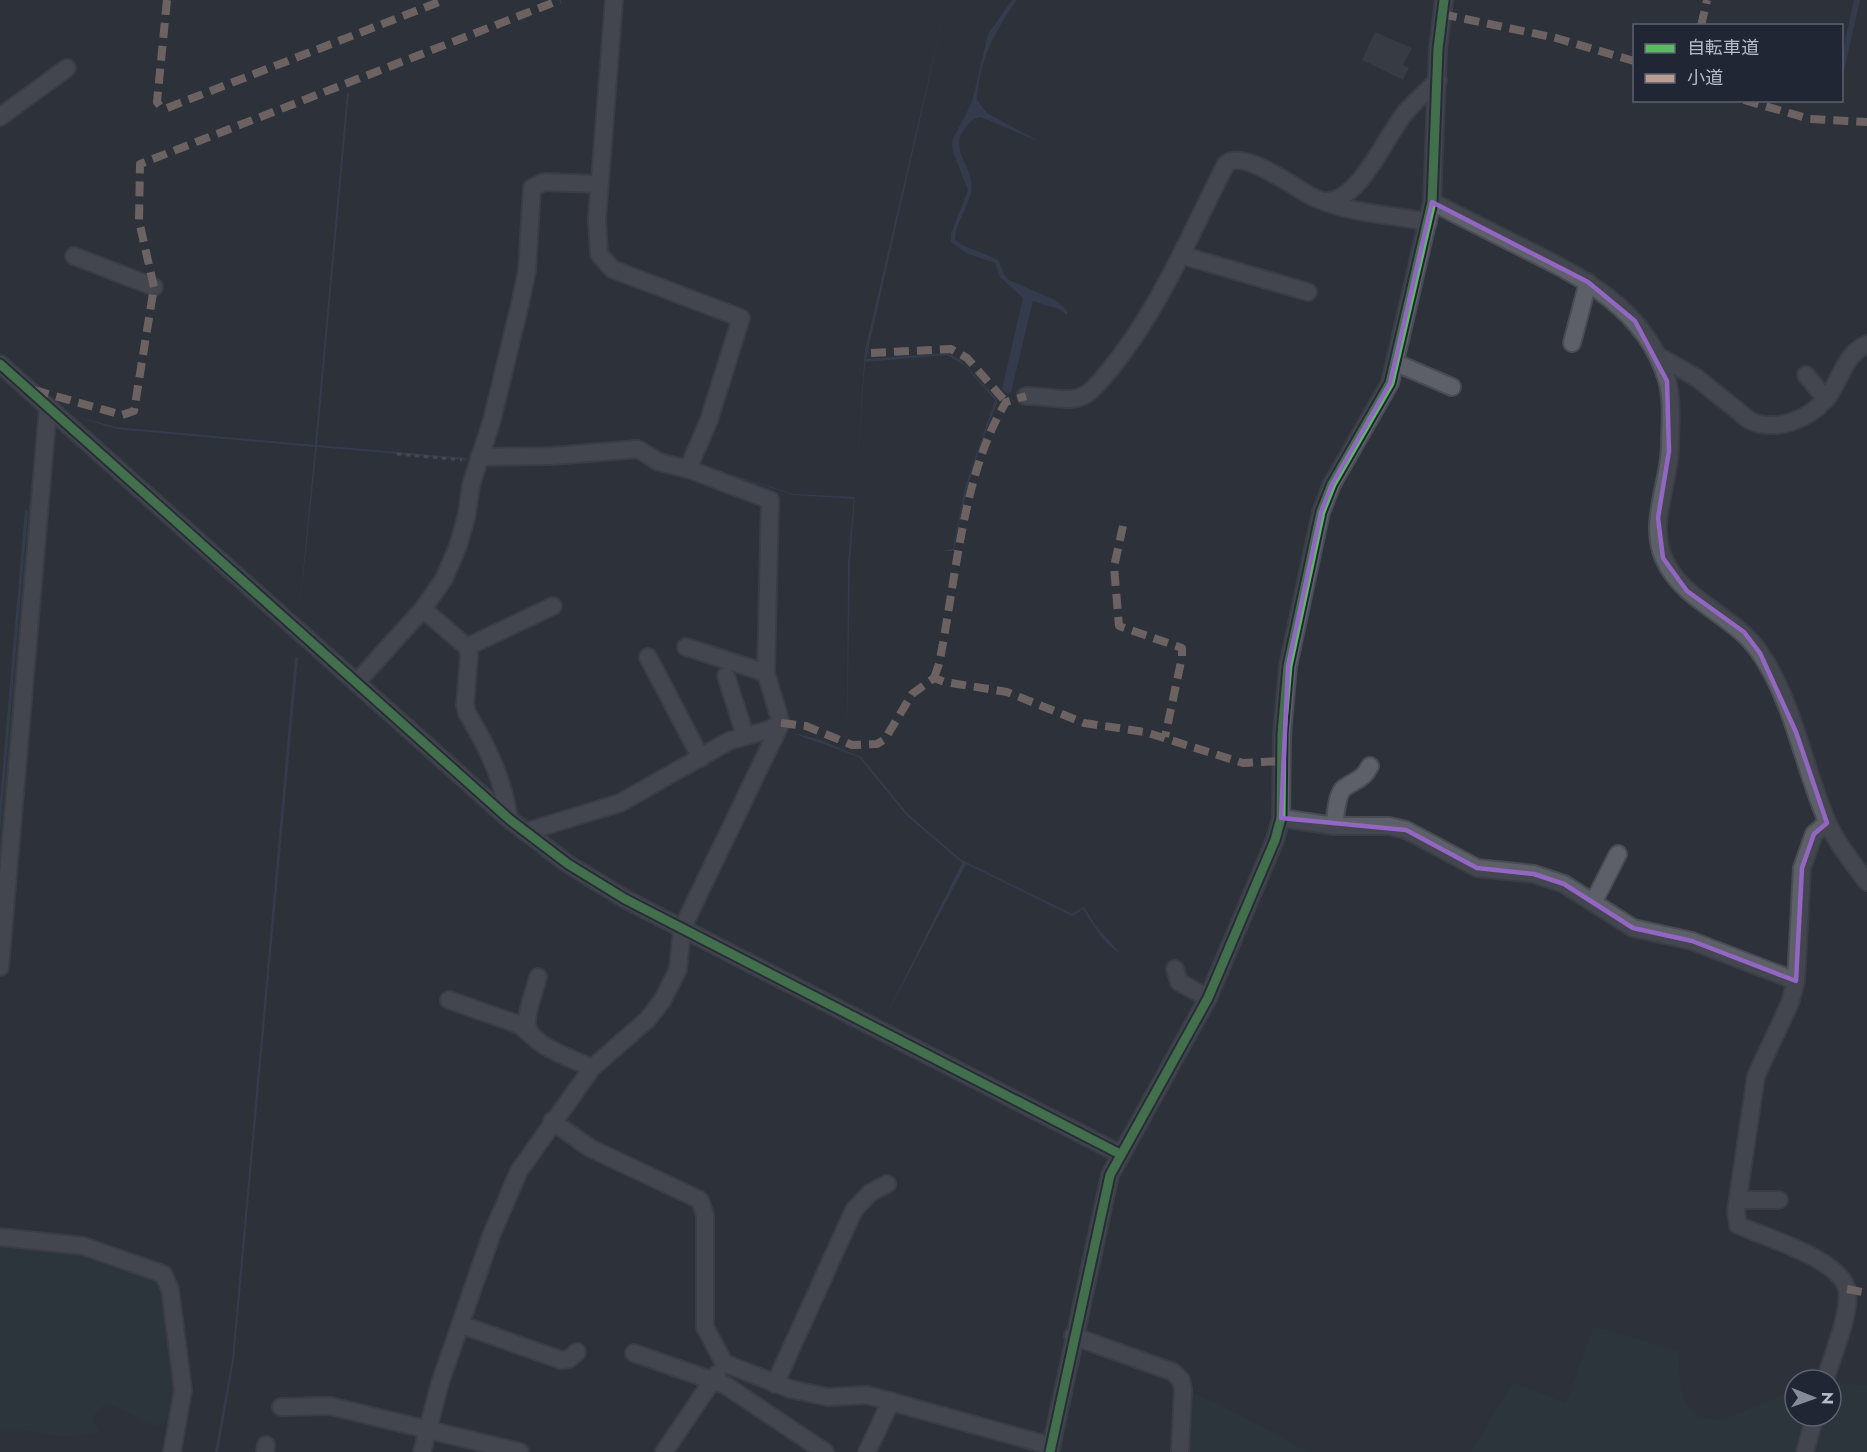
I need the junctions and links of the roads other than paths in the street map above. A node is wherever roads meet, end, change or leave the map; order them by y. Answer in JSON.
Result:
{"nodes":[{"id":1,"x":614,"y":0,"type":"edge"},
{"id":2,"x":1444,"y":0,"type":"edge"},
{"id":3,"x":67,"y":68,"type":"dead end"},
{"id":4,"x":1438,"y":80,"type":"junction"},
{"id":5,"x":0,"y":117,"type":"edge"},
{"id":6,"x":598,"y":184,"type":"junction"},
{"id":7,"x":1327,"y":201,"type":"junction"},
{"id":8,"x":1432,"y":202,"type":"junction"},
{"id":9,"x":1428,"y":222,"type":"junction"},
{"id":10,"x":1181,"y":255,"type":"junction"},
{"id":11,"x":74,"y":256,"type":"dead end"},
{"id":12,"x":1588,"y":282,"type":"junction"},
{"id":13,"x":154,"y":287,"type":"dead end"},
{"id":14,"x":1308,"y":292,"type":"dead end"},
{"id":15,"x":1572,"y":343,"type":"dead end"},
{"id":16,"x":1867,"y":344,"type":"edge"},
{"id":17,"x":1658,"y":356,"type":"junction"},
{"id":18,"x":1396,"y":363,"type":"junction"},
{"id":19,"x":0,"y":364,"type":"edge"},
{"id":20,"x":1806,"y":375,"type":"dead end"},
{"id":21,"x":1452,"y":387,"type":"dead end"},
{"id":22,"x":1026,"y":396,"type":"dead end"},
{"id":23,"x":1826,"y":399,"type":"junction"},
{"id":24,"x":48,"y":408,"type":"junction"},
{"id":25,"x":473,"y":458,"type":"junction"},
{"id":26,"x":688,"y":469,"type":"junction"},
{"id":27,"x":553,"y":606,"type":"dead end"},
{"id":28,"x":423,"y":609,"type":"junction"},
{"id":29,"x":467,"y":647,"type":"junction"},
{"id":30,"x":686,"y":647,"type":"dead end"},
{"id":31,"x":648,"y":657,"type":"dead end"},
{"id":32,"x":766,"y":673,"type":"junction"},
{"id":33,"x":726,"y":676,"type":"dead end"},
{"id":34,"x":357,"y":683,"type":"junction"},
{"id":35,"x":781,"y":723,"type":"junction"},
{"id":36,"x":745,"y":735,"type":"junction"},
{"id":37,"x":701,"y":758,"type":"junction"},
{"id":38,"x":1370,"y":766,"type":"dead end"},
{"id":39,"x":1281,"y":818,"type":"junction"},
{"id":40,"x":509,"y":819,"type":"junction"},
{"id":41,"x":1827,"y":823,"type":"junction"},
{"id":42,"x":1334,"y":826,"type":"junction"},
{"id":43,"x":525,"y":832,"type":"junction"},
{"id":44,"x":1618,"y":854,"type":"dead end"},
{"id":45,"x":1867,"y":882,"type":"edge"},
{"id":46,"x":1594,"y":901,"type":"junction"},
{"id":47,"x":682,"y":929,"type":"junction"},
{"id":48,"x":0,"y":967,"type":"edge"},
{"id":49,"x":1174,"y":969,"type":"dead end"},
{"id":50,"x":538,"y":977,"type":"dead end"},
{"id":51,"x":1796,"y":981,"type":"junction"},
{"id":52,"x":1208,"y":998,"type":"junction"},
{"id":53,"x":449,"y":1000,"type":"dead end"},
{"id":54,"x":532,"y":1036,"type":"junction"},
{"id":55,"x":592,"y":1068,"type":"junction"},
{"id":56,"x":552,"y":1121,"type":"junction"},
{"id":57,"x":1120,"y":1154,"type":"junction"},
{"id":58,"x":887,"y":1184,"type":"dead end"},
{"id":59,"x":1738,"y":1200,"type":"junction"},
{"id":60,"x":1779,"y":1200,"type":"dead end"},
{"id":61,"x":0,"y":1237,"type":"edge"},
{"id":62,"x":462,"y":1325,"type":"junction"},
{"id":63,"x":1074,"y":1336,"type":"junction"},
{"id":64,"x":577,"y":1352,"type":"dead end"},
{"id":65,"x":634,"y":1353,"type":"dead end"},
{"id":66,"x":724,"y":1363,"type":"junction"},
{"id":67,"x":1828,"y":1368,"type":"edge"},
{"id":68,"x":712,"y":1382,"type":"junction"},
{"id":69,"x":775,"y":1384,"type":"junction"},
{"id":70,"x":891,"y":1401,"type":"junction"},
{"id":71,"x":280,"y":1407,"type":"dead end"},
{"id":72,"x":1812,"y":1428,"type":"edge"},
{"id":73,"x":426,"y":1431,"type":"junction"},
{"id":74,"x":1050,"y":1449,"type":"edge"},
{"id":75,"x":172,"y":1452,"type":"edge"},
{"id":76,"x":422,"y":1452,"type":"edge"},
{"id":77,"x":520,"y":1452,"type":"edge"},
{"id":78,"x":664,"y":1452,"type":"edge"},
{"id":79,"x":825,"y":1452,"type":"edge"},
{"id":80,"x":867,"y":1452,"type":"edge"},
{"id":81,"x":1180,"y":1452,"type":"edge"},
{"id":82,"x":1805,"y":1452,"type":"edge"}],
"edges":[{"from":1,"to":6,"type":"street"},
{"from":2,"to":4,"type":"street"},
{"from":3,"to":5,"type":"street"},
{"from":4,"to":7,"type":"street"},
{"from":4,"to":8,"type":"street"},
{"from":6,"to":25,"type":"street"},
{"from":6,"to":26,"type":"street"},
{"from":7,"to":9,"type":"street"},
{"from":7,"to":10,"type":"street"},
{"from":8,"to":9,"type":"street"},
{"from":8,"to":12,"type":"street"},
{"from":9,"to":18,"type":"street"},
{"from":10,"to":14,"type":"street"},
{"from":10,"to":22,"type":"street"},
{"from":11,"to":13,"type":"street"},
{"from":12,"to":15,"type":"street"},
{"from":12,"to":17,"type":"street"},
{"from":16,"to":23,"type":"street"},
{"from":17,"to":23,"type":"street"},
{"from":17,"to":41,"type":"street"},
{"from":18,"to":21,"type":"street"},
{"from":18,"to":39,"type":"street"},
{"from":19,"to":24,"type":"street"},
{"from":20,"to":23,"type":"street"},
{"from":24,"to":34,"type":"street"},
{"from":24,"to":48,"type":"street"},
{"from":25,"to":26,"type":"street"},
{"from":25,"to":28,"type":"street"},
{"from":26,"to":32,"type":"street"},
{"from":27,"to":29,"type":"street"},
{"from":28,"to":29,"type":"street"},
{"from":28,"to":34,"type":"street"},
{"from":29,"to":40,"type":"street"},
{"from":30,"to":32,"type":"street"},
{"from":31,"to":37,"type":"street"},
{"from":32,"to":35,"type":"street"},
{"from":33,"to":36,"type":"street"},
{"from":34,"to":40,"type":"street"},
{"from":35,"to":36,"type":"street"},
{"from":35,"to":47,"type":"street"},
{"from":36,"to":37,"type":"street"},
{"from":37,"to":43,"type":"street"},
{"from":38,"to":42,"type":"street"},
{"from":39,"to":42,"type":"street"},
{"from":39,"to":52,"type":"street"},
{"from":40,"to":43,"type":"street"},
{"from":41,"to":45,"type":"street"},
{"from":41,"to":51,"type":"street"},
{"from":42,"to":46,"type":"street"},
{"from":43,"to":47,"type":"street"},
{"from":44,"to":46,"type":"street"},
{"from":46,"to":51,"type":"street"},
{"from":47,"to":55,"type":"street"},
{"from":47,"to":57,"type":"street"},
{"from":49,"to":52,"type":"street"},
{"from":50,"to":54,"type":"street"},
{"from":51,"to":59,"type":"street"},
{"from":52,"to":57,"type":"street"},
{"from":53,"to":54,"type":"street"},
{"from":54,"to":55,"type":"street"},
{"from":55,"to":56,"type":"street"},
{"from":56,"to":62,"type":"street"},
{"from":56,"to":66,"type":"street"},
{"from":57,"to":63,"type":"street"},
{"from":58,"to":69,"type":"street"},
{"from":59,"to":60,"type":"street"},
{"from":59,"to":67,"type":"street"},
{"from":61,"to":75,"type":"street"},
{"from":62,"to":64,"type":"street"},
{"from":62,"to":73,"type":"street"},
{"from":63,"to":74,"type":"street"},
{"from":63,"to":81,"type":"street"},
{"from":65,"to":68,"type":"street"},
{"from":66,"to":68,"type":"street"},
{"from":66,"to":69,"type":"street"},
{"from":68,"to":78,"type":"street"},
{"from":68,"to":79,"type":"street"},
{"from":69,"to":70,"type":"street"},
{"from":70,"to":74,"type":"street"},
{"from":70,"to":80,"type":"street"},
{"from":71,"to":73,"type":"street"},
{"from":72,"to":82,"type":"street"},
{"from":73,"to":76,"type":"street"},
{"from":73,"to":77,"type":"street"}]}
